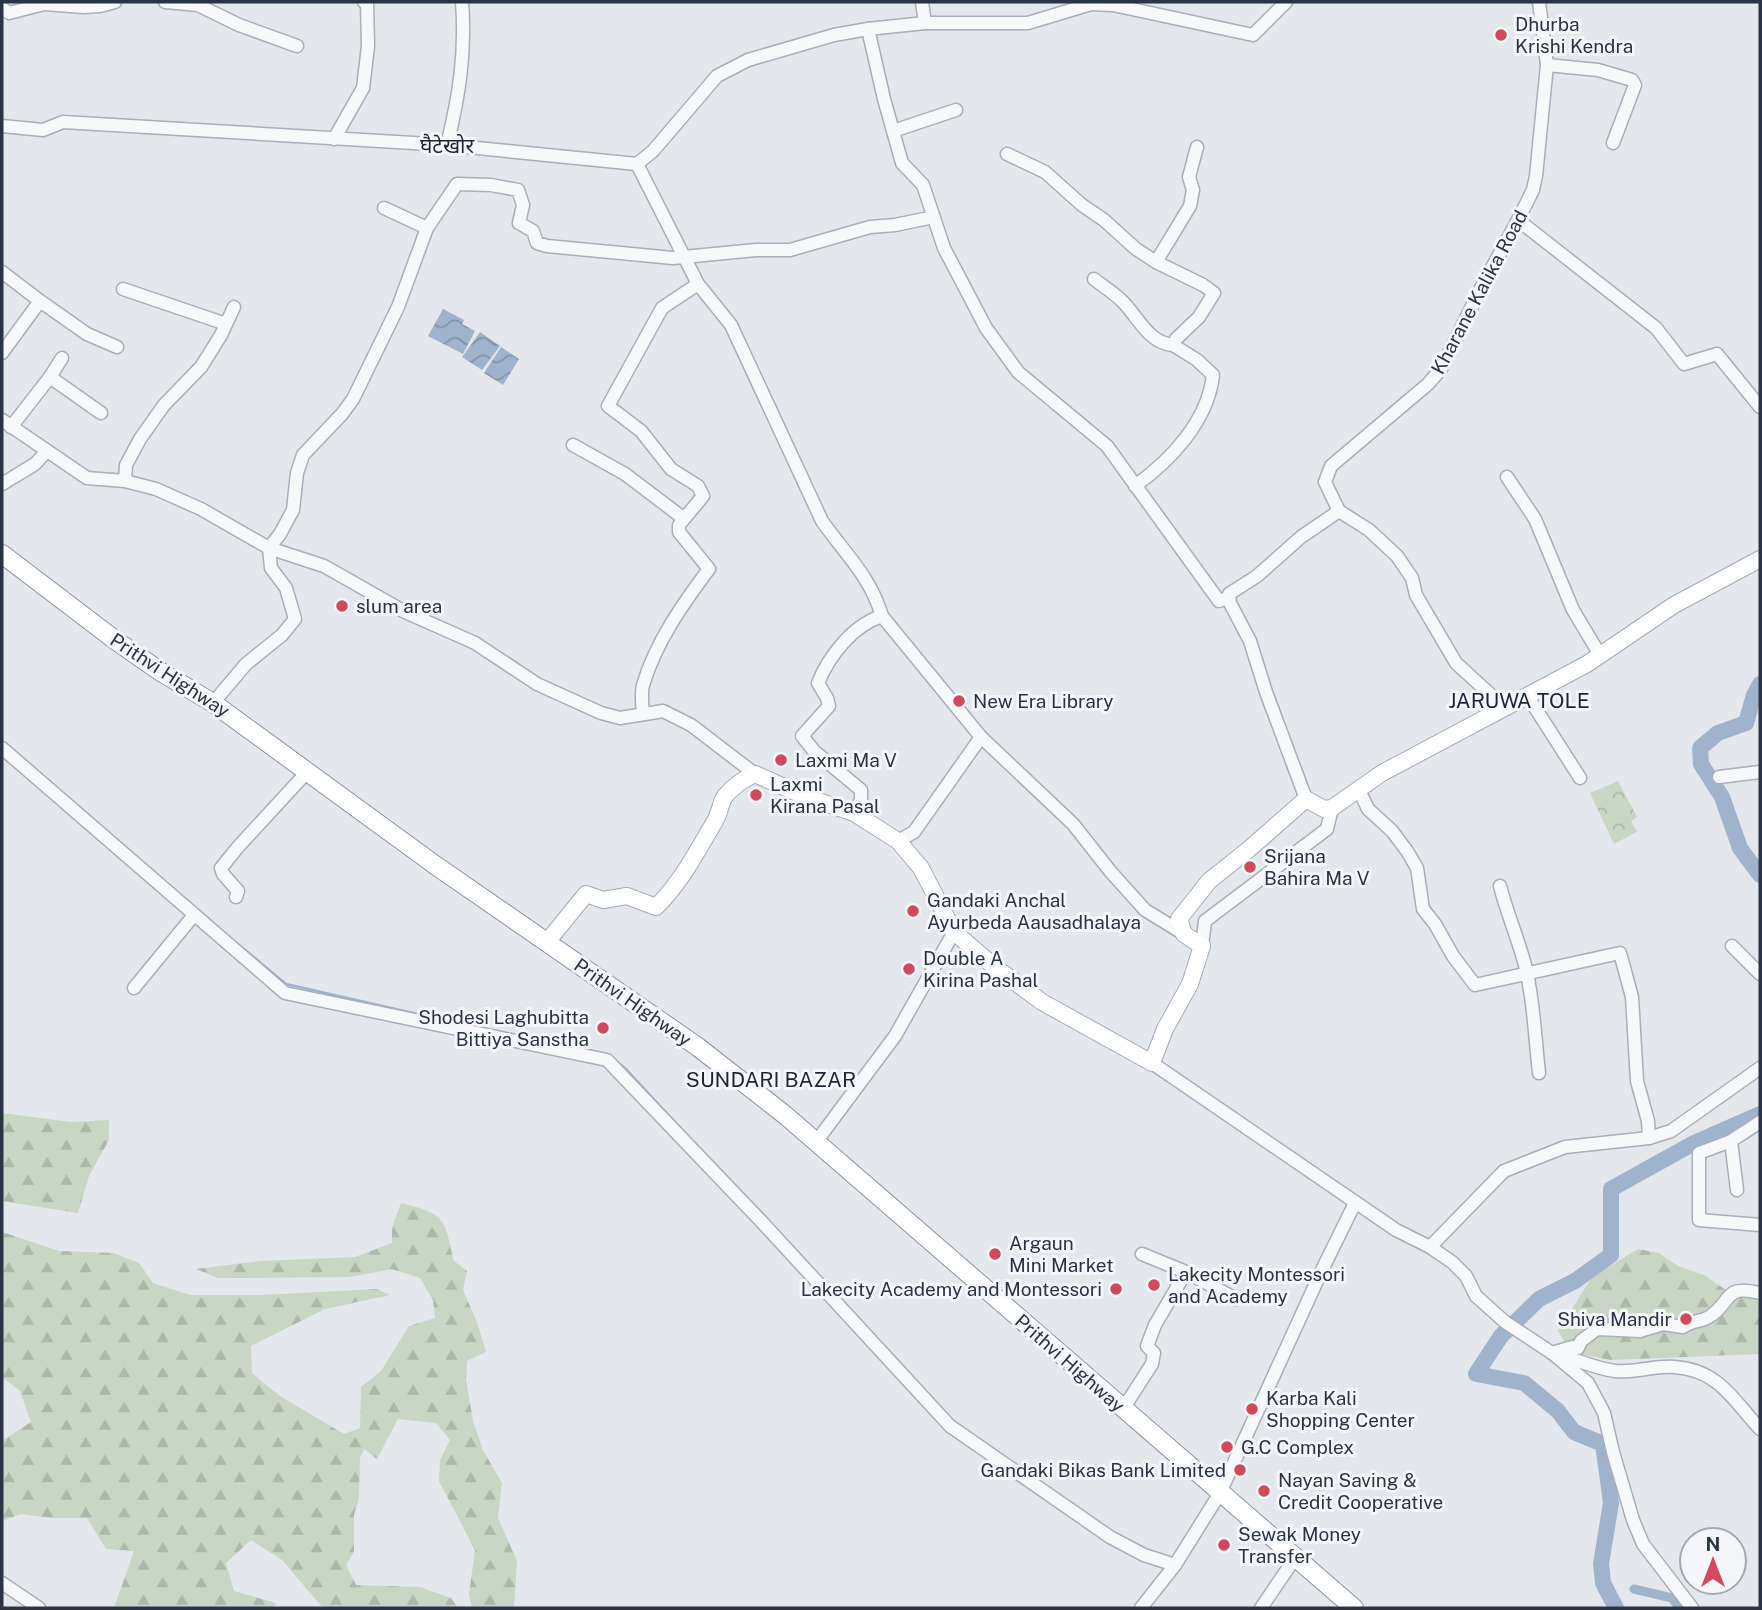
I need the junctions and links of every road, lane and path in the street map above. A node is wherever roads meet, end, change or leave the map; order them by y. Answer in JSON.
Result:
{"nodes":[{"id":1,"x":115,"y":2,"type":"edge"},
{"id":2,"x":164,"y":2,"type":"edge"},
{"id":3,"x":364,"y":2,"type":"edge"},
{"id":4,"x":462,"y":2,"type":"edge"},
{"id":5,"x":922,"y":2,"type":"edge"},
{"id":6,"x":1147,"y":2,"type":"edge"},
{"id":7,"x":1286,"y":2,"type":"edge"},
{"id":8,"x":1539,"y":2,"type":"edge"},
{"id":9,"x":200,"y":3,"type":"edge"},
{"id":10,"x":1091,"y":3,"type":"edge"},
{"id":11,"x":2,"y":8,"type":"edge"},
{"id":12,"x":1134,"y":12,"type":"junction"},
{"id":13,"x":925,"y":23,"type":"junction"},
{"id":14,"x":868,"y":29,"type":"junction"},
{"id":15,"x":297,"y":46,"type":"dead end"},
{"id":16,"x":1547,"y":65,"type":"junction"},
{"id":17,"x":956,"y":110,"type":"dead end"},
{"id":18,"x":2,"y":126,"type":"edge"},
{"id":19,"x":893,"y":131,"type":"junction"},
{"id":20,"x":334,"y":139,"type":"junction"},
{"id":21,"x":1613,"y":143,"type":"dead end"},
{"id":22,"x":447,"y":145,"type":"junction"},
{"id":23,"x":1197,"y":147,"type":"dead end"},
{"id":24,"x":1007,"y":154,"type":"dead end"},
{"id":25,"x":637,"y":163,"type":"junction"},
{"id":26,"x":384,"y":208,"type":"dead end"},
{"id":27,"x":934,"y":217,"type":"junction"},
{"id":28,"x":1518,"y":220,"type":"junction"},
{"id":29,"x":426,"y":228,"type":"junction"},
{"id":30,"x":684,"y":257,"type":"junction"},
{"id":31,"x":1156,"y":262,"type":"junction"},
{"id":32,"x":2,"y":272,"type":"edge"},
{"id":33,"x":1094,"y":279,"type":"dead end"},
{"id":34,"x":698,"y":284,"type":"junction"},
{"id":35,"x":123,"y":289,"type":"dead end"},
{"id":36,"x":40,"y":301,"type":"junction"},
{"id":37,"x":234,"y":307,"type":"dead end"},
{"id":38,"x":226,"y":324,"type":"junction"},
{"id":39,"x":1173,"y":345,"type":"junction"},
{"id":40,"x":117,"y":347,"type":"dead end"},
{"id":41,"x":2,"y":353,"type":"edge"},
{"id":42,"x":62,"y":358,"type":"dead end"},
{"id":43,"x":50,"y":377,"type":"junction"},
{"id":44,"x":1760,"y":407,"type":"edge"},
{"id":45,"x":101,"y":413,"type":"dead end"},
{"id":46,"x":6,"y":424,"type":"edge"},
{"id":47,"x":573,"y":445,"type":"dead end"},
{"id":48,"x":47,"y":451,"type":"junction"},
{"id":49,"x":1507,"y":477,"type":"dead end"},
{"id":50,"x":125,"y":481,"type":"junction"},
{"id":51,"x":2,"y":484,"type":"edge"},
{"id":52,"x":1135,"y":486,"type":"junction"},
{"id":53,"x":1339,"y":510,"type":"junction"},
{"id":54,"x":683,"y":518,"type":"junction"},
{"id":55,"x":269,"y":548,"type":"junction"},
{"id":56,"x":2,"y":554,"type":"edge"},
{"id":57,"x":1760,"y":559,"type":"edge"},
{"id":58,"x":1228,"y":598,"type":"junction"},
{"id":59,"x":883,"y":616,"type":"junction"},
{"id":60,"x":1600,"y":655,"type":"junction"},
{"id":61,"x":1527,"y":695,"type":"junction"},
{"id":62,"x":213,"y":703,"type":"junction"},
{"id":63,"x":1504,"y":707,"type":"junction"},
{"id":64,"x":643,"y":713,"type":"junction"},
{"id":65,"x":981,"y":737,"type":"junction"},
{"id":66,"x":2,"y":748,"type":"edge"},
{"id":67,"x":308,"y":771,"type":"junction"},
{"id":68,"x":1760,"y":772,"type":"edge"},
{"id":69,"x":755,"y":774,"type":"junction"},
{"id":70,"x":1719,"y":777,"type":"dead end"},
{"id":71,"x":1580,"y":778,"type":"dead end"},
{"id":72,"x":1359,"y":790,"type":"junction"},
{"id":73,"x":1306,"y":799,"type":"junction"},
{"id":74,"x":1332,"y":808,"type":"junction"},
{"id":75,"x":854,"y":813,"type":"junction"},
{"id":76,"x":898,"y":841,"type":"junction"},
{"id":77,"x":1500,"y":886,"type":"dead end"},
{"id":78,"x":236,"y":897,"type":"dead end"},
{"id":79,"x":194,"y":915,"type":"junction"},
{"id":80,"x":954,"y":932,"type":"junction"},
{"id":81,"x":1184,"y":934,"type":"junction"},
{"id":82,"x":547,"y":942,"type":"junction"},
{"id":83,"x":1202,"y":946,"type":"junction"},
{"id":84,"x":1732,"y":946,"type":"dead end"},
{"id":85,"x":1527,"y":973,"type":"junction"},
{"id":86,"x":1760,"y":974,"type":"edge"},
{"id":87,"x":134,"y":988,"type":"dead end"},
{"id":88,"x":1152,"y":1063,"type":"junction"},
{"id":89,"x":1760,"y":1068,"type":"edge"},
{"id":90,"x":1539,"y":1073,"type":"dead end"},
{"id":91,"x":1760,"y":1122,"type":"edge"},
{"id":92,"x":1649,"y":1138,"type":"junction"},
{"id":93,"x":1731,"y":1141,"type":"junction"},
{"id":94,"x":816,"y":1143,"type":"junction"},
{"id":95,"x":1737,"y":1190,"type":"dead end"},
{"id":96,"x":1355,"y":1203,"type":"junction"},
{"id":97,"x":1760,"y":1225,"type":"edge"},
{"id":98,"x":1430,"y":1247,"type":"junction"},
{"id":99,"x":1142,"y":1254,"type":"dead end"},
{"id":100,"x":1186,"y":1272,"type":"junction"},
{"id":101,"x":1760,"y":1293,"type":"edge"},
{"id":102,"x":1236,"y":1299,"type":"dead end"},
{"id":103,"x":1552,"y":1353,"type":"junction"},
{"id":104,"x":1123,"y":1409,"type":"junction"},
{"id":105,"x":1760,"y":1429,"type":"edge"},
{"id":106,"x":1220,"y":1493,"type":"junction"},
{"id":107,"x":1295,"y":1558,"type":"junction"},
{"id":108,"x":1175,"y":1565,"type":"junction"},
{"id":109,"x":2,"y":1583,"type":"edge"},
{"id":110,"x":38,"y":1608,"type":"edge"},
{"id":111,"x":1141,"y":1608,"type":"edge"},
{"id":112,"x":1261,"y":1608,"type":"edge"},
{"id":113,"x":1354,"y":1608,"type":"edge"},
{"id":114,"x":1692,"y":1608,"type":"edge"}],
"edges":[{"from":1,"to":11,"type":"street"},
{"from":2,"to":9,"type":"street"},
{"from":3,"to":20,"type":"street"},
{"from":4,"to":22,"type":"street"},
{"from":5,"to":13,"type":"street"},
{"from":6,"to":12,"type":"street"},
{"from":7,"to":12,"type":"street"},
{"from":8,"to":16,"type":"street","name":"Kharane Kalika Road"},
{"from":9,"to":15,"type":"street"},
{"from":10,"to":12,"type":"street"},
{"from":10,"to":13,"type":"street"},
{"from":13,"to":14,"type":"street"},
{"from":14,"to":19,"type":"street"},
{"from":14,"to":25,"type":"street"},
{"from":16,"to":21,"type":"street"},
{"from":16,"to":28,"type":"street","name":"Kharane Kalika Road"},
{"from":17,"to":19,"type":"street"},
{"from":18,"to":20,"type":"street"},
{"from":19,"to":27,"type":"street"},
{"from":20,"to":22,"type":"street"},
{"from":22,"to":25,"type":"street"},
{"from":23,"to":31,"type":"street"},
{"from":24,"to":31,"type":"street"},
{"from":25,"to":30,"type":"street"},
{"from":26,"to":29,"type":"street"},
{"from":27,"to":30,"type":"street"},
{"from":27,"to":52,"type":"street"},
{"from":28,"to":44,"type":"street"},
{"from":28,"to":53,"type":"street","name":"Kharane Kalika Road"},
{"from":29,"to":30,"type":"street"},
{"from":29,"to":55,"type":"street"},
{"from":30,"to":34,"type":"street"},
{"from":31,"to":39,"type":"street"},
{"from":32,"to":36,"type":"street"},
{"from":33,"to":39,"type":"street"},
{"from":34,"to":54,"type":"street"},
{"from":34,"to":59,"type":"street"},
{"from":35,"to":38,"type":"street"},
{"from":36,"to":40,"type":"street"},
{"from":36,"to":41,"type":"street"},
{"from":37,"to":38,"type":"street"},
{"from":38,"to":50,"type":"street"},
{"from":39,"to":52,"type":"street"},
{"from":42,"to":43,"type":"street"},
{"from":43,"to":45,"type":"street"},
{"from":43,"to":46,"type":"street"},
{"from":46,"to":48,"type":"street"},
{"from":47,"to":54,"type":"street"},
{"from":48,"to":50,"type":"street"},
{"from":48,"to":51,"type":"street"},
{"from":49,"to":60,"type":"street"},
{"from":50,"to":55,"type":"street"},
{"from":52,"to":58,"type":"street"},
{"from":53,"to":58,"type":"street"},
{"from":53,"to":63,"type":"street"},
{"from":54,"to":64,"type":"street"},
{"from":55,"to":62,"type":"street"},
{"from":55,"to":64,"type":"street"},
{"from":56,"to":62,"type":"highway","name":"Prithvi Highway"},
{"from":57,"to":60,"type":"main road"},
{"from":58,"to":73,"type":"street"},
{"from":59,"to":65,"type":"street"},
{"from":59,"to":75,"type":"street"},
{"from":60,"to":61,"type":"main road"},
{"from":61,"to":63,"type":"main road"},
{"from":61,"to":71,"type":"street"},
{"from":62,"to":67,"type":"highway","name":"Prithvi Highway"},
{"from":63,"to":72,"type":"main road"},
{"from":64,"to":69,"type":"street"},
{"from":65,"to":76,"type":"street"},
{"from":65,"to":81,"type":"street"},
{"from":66,"to":79,"type":"street"},
{"from":67,"to":78,"type":"street"},
{"from":67,"to":82,"type":"highway","name":"Prithvi Highway"},
{"from":68,"to":70,"type":"street"},
{"from":69,"to":75,"type":"main road"},
{"from":69,"to":82,"type":"main road"},
{"from":72,"to":74,"type":"main road"},
{"from":72,"to":85,"type":"street"},
{"from":73,"to":74,"type":"main road"},
{"from":73,"to":81,"type":"main road"},
{"from":74,"to":83,"type":"street"},
{"from":75,"to":76,"type":"main road"},
{"from":76,"to":80,"type":"main road"},
{"from":77,"to":85,"type":"street"},
{"from":79,"to":87,"type":"street"},
{"from":79,"to":108,"type":"street"},
{"from":80,"to":88,"type":"main road"},
{"from":80,"to":94,"type":"street"},
{"from":81,"to":83,"type":"main road"},
{"from":82,"to":94,"type":"highway","name":"Prithvi Highway"},
{"from":83,"to":88,"type":"main road"},
{"from":84,"to":86,"type":"street"},
{"from":85,"to":90,"type":"street"},
{"from":85,"to":92,"type":"street"},
{"from":88,"to":96,"type":"street"},
{"from":89,"to":92,"type":"street"},
{"from":91,"to":93,"type":"street"},
{"from":92,"to":98,"type":"street"},
{"from":93,"to":95,"type":"street"},
{"from":93,"to":97,"type":"street"},
{"from":94,"to":104,"type":"highway","name":"Prithvi Highway"},
{"from":96,"to":98,"type":"street"},
{"from":96,"to":106,"type":"street"},
{"from":98,"to":103,"type":"street"},
{"from":99,"to":100,"type":"street"},
{"from":100,"to":102,"type":"street"},
{"from":100,"to":104,"type":"street"},
{"from":101,"to":103,"type":"street"},
{"from":103,"to":105,"type":"street"},
{"from":103,"to":114,"type":"street"},
{"from":104,"to":106,"type":"highway","name":"Prithvi Highway"},
{"from":106,"to":107,"type":"highway","name":"Prithvi Highway"},
{"from":106,"to":108,"type":"street"},
{"from":107,"to":112,"type":"street"},
{"from":107,"to":113,"type":"highway","name":"Prithvi Highway"},
{"from":108,"to":111,"type":"street"},
{"from":109,"to":110,"type":"street"}]}
